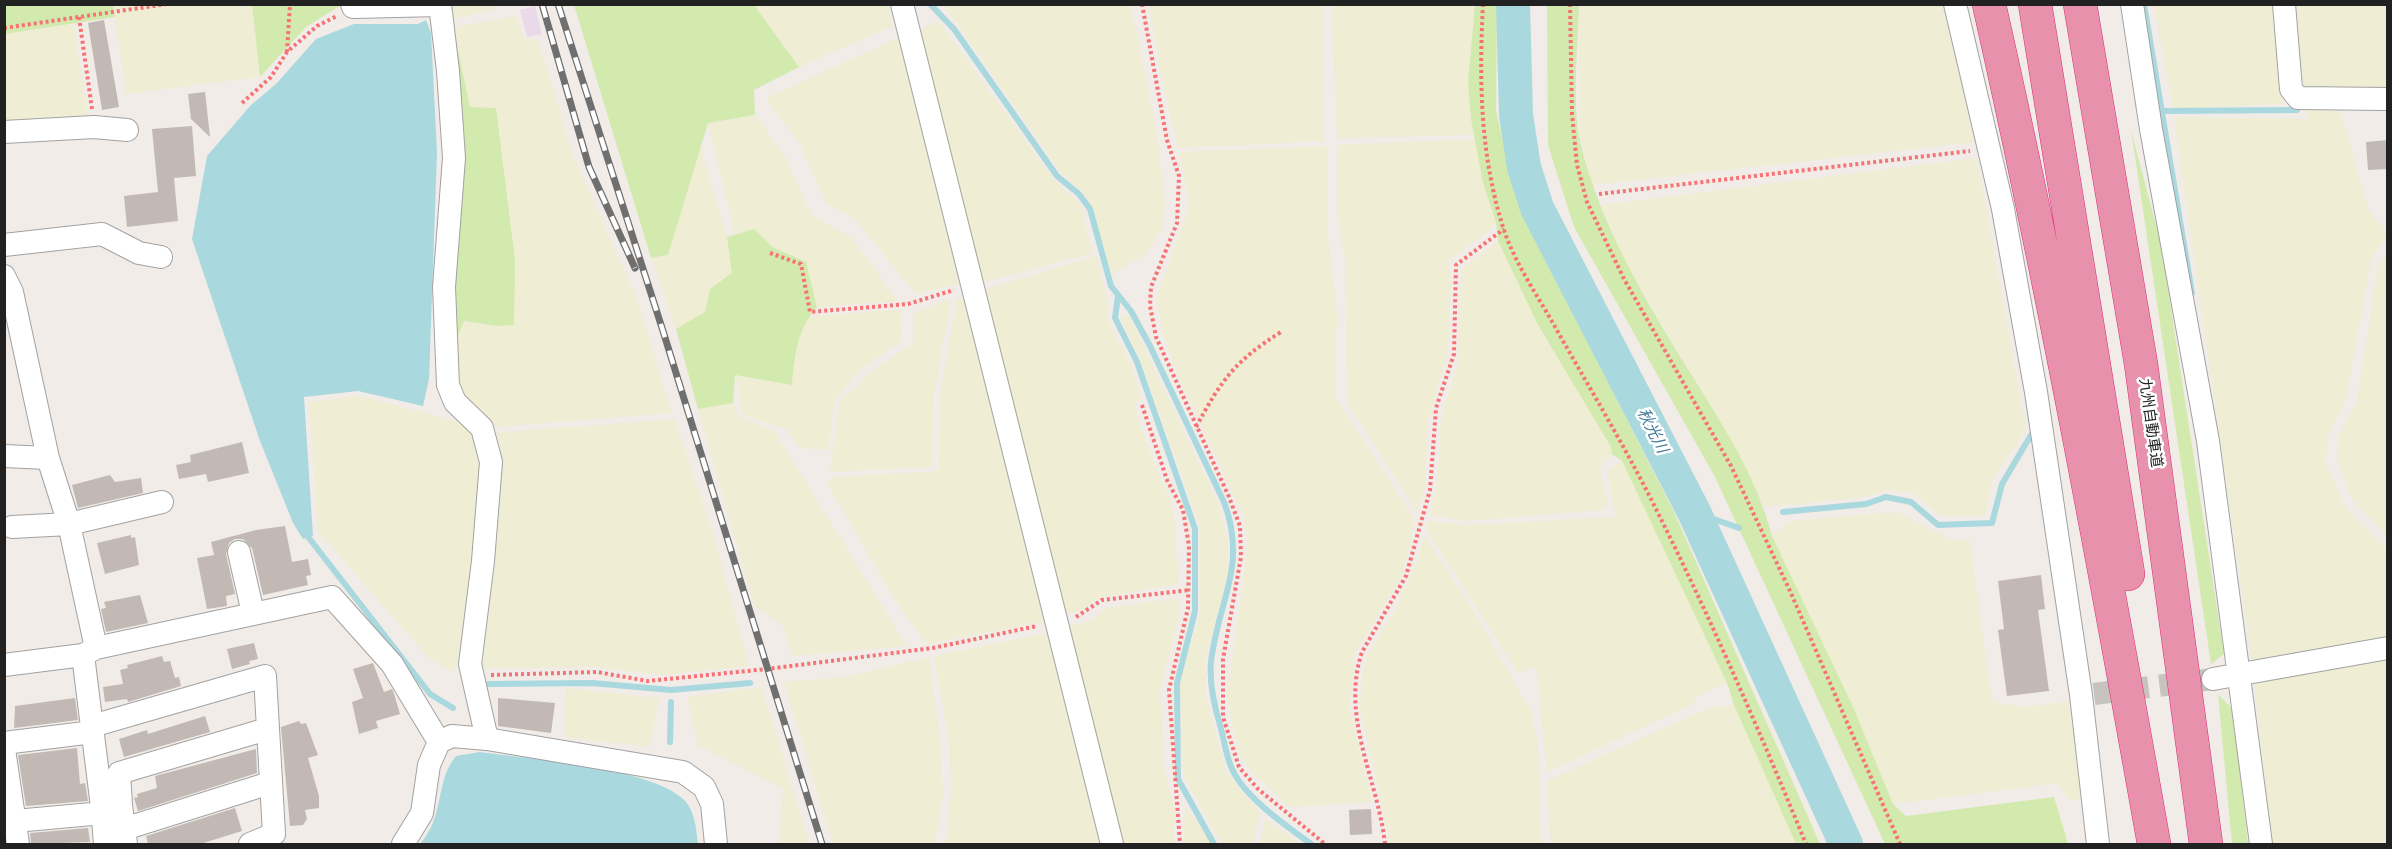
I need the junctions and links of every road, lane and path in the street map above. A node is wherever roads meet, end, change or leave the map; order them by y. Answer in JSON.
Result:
{"nodes":[{"id":1,"x":167,"y":4,"type":"edge"},
{"id":2,"x":290,"y":4,"type":"edge"},
{"id":3,"x":902,"y":4,"type":"edge"},
{"id":4,"x":1142,"y":4,"type":"edge"},
{"id":5,"x":1484,"y":4,"type":"edge"},
{"id":6,"x":1570,"y":4,"type":"edge"},
{"id":7,"x":1955,"y":4,"type":"edge"},
{"id":8,"x":1989,"y":4,"type":"edge"},
{"id":9,"x":2035,"y":4,"type":"edge"},
{"id":10,"x":2080,"y":4,"type":"edge"},
{"id":11,"x":2132,"y":4,"type":"edge"},
{"id":12,"x":2284,"y":4,"type":"edge"},
{"id":13,"x":440,"y":5,"type":"edge"},
{"id":14,"x":352,"y":6,"type":"edge"},
{"id":15,"x":79,"y":17,"type":"junction"},
{"id":16,"x":4,"y":28,"type":"edge"},
{"id":17,"x":287,"y":52,"type":"junction"},
{"id":18,"x":2388,"y":99,"type":"edge"},
{"id":19,"x":242,"y":103,"type":"dead end"},
{"id":20,"x":94,"y":127,"type":"junction"},
{"id":21,"x":127,"y":130,"type":"dead end"},
{"id":22,"x":4,"y":132,"type":"edge"},
{"id":23,"x":1989,"y":149,"type":"junction"},
{"id":24,"x":1599,"y":194,"type":"dead end"},
{"id":25,"x":1504,"y":229,"type":"junction"},
{"id":26,"x":4,"y":245,"type":"edge"},
{"id":27,"x":770,"y":253,"type":"dead end"},
{"id":28,"x":160,"y":257,"type":"dead end"},
{"id":29,"x":4,"y":276,"type":"edge"},
{"id":30,"x":971,"y":285,"type":"junction"},
{"id":31,"x":1281,"y":332,"type":"dead end"},
{"id":32,"x":1142,"y":405,"type":"dead end"},
{"id":33,"x":1196,"y":427,"type":"junction"},
{"id":34,"x":4,"y":456,"type":"edge"},
{"id":35,"x":48,"y":458,"type":"junction"},
{"id":36,"x":162,"y":502,"type":"dead end"},
{"id":37,"x":69,"y":524,"type":"junction"},
{"id":38,"x":12,"y":527,"type":"dead end"},
{"id":39,"x":239,"y":552,"type":"dead end"},
{"id":40,"x":1190,"y":590,"type":"junction"},
{"id":41,"x":253,"y":613,"type":"junction"},
{"id":42,"x":1056,"y":622,"type":"junction"},
{"id":43,"x":2388,"y":648,"type":"edge"},
{"id":44,"x":89,"y":652,"type":"junction"},
{"id":45,"x":4,"y":665,"type":"edge"},
{"id":46,"x":2240,"y":675,"type":"junction"},
{"id":47,"x":472,"y":676,"type":"junction"},
{"id":48,"x":2213,"y":679,"type":"tunnel mouth"},
{"id":49,"x":92,"y":729,"type":"junction"},
{"id":50,"x":267,"y":729,"type":"junction"},
{"id":51,"x":487,"y":739,"type":"junction"},
{"id":52,"x":439,"y":742,"type":"junction"},
{"id":53,"x":4,"y":743,"type":"edge"},
{"id":54,"x":4,"y":750,"type":"edge"},
{"id":55,"x":270,"y":783,"type":"junction"},
{"id":56,"x":109,"y":808,"type":"junction"},
{"id":57,"x":15,"y":821,"type":"junction"},
{"id":58,"x":125,"y":837,"type":"edge"},
{"id":59,"x":18,"y":844,"type":"edge"},
{"id":60,"x":105,"y":844,"type":"edge"},
{"id":61,"x":250,"y":844,"type":"edge"},
{"id":62,"x":403,"y":844,"type":"edge"},
{"id":63,"x":716,"y":844,"type":"edge"},
{"id":64,"x":1112,"y":844,"type":"edge"},
{"id":65,"x":1180,"y":844,"type":"edge"},
{"id":66,"x":1325,"y":844,"type":"edge"},
{"id":67,"x":1385,"y":844,"type":"edge"},
{"id":68,"x":1806,"y":844,"type":"edge"},
{"id":69,"x":1900,"y":844,"type":"edge"},
{"id":70,"x":2098,"y":844,"type":"edge"},
{"id":71,"x":2155,"y":844,"type":"edge"},
{"id":72,"x":2206,"y":844,"type":"edge"},
{"id":73,"x":2261,"y":844,"type":"edge"}],
"edges":[{"from":1,"to":15,"type":"path"},
{"from":2,"to":17,"type":"path"},
{"from":3,"to":30,"type":"street"},
{"from":4,"to":33,"type":"path"},
{"from":5,"to":25,"type":"path"},
{"from":6,"to":69,"type":"path"},
{"from":7,"to":23,"type":"street"},
{"from":8,"to":71,"type":"highway"},
{"from":9,"to":71,"type":"highway"},
{"from":10,"to":72,"type":"highway","name":"九州自動車道"},
{"from":11,"to":46,"type":"street"},
{"from":12,"to":18,"type":"street"},
{"from":13,"to":14,"type":"street"},
{"from":13,"to":47,"type":"street"},
{"from":14,"to":17,"type":"path"},
{"from":15,"to":16,"type":"path"},
{"from":15,"to":20,"type":"path"},
{"from":17,"to":19,"type":"path"},
{"from":20,"to":21,"type":"street"},
{"from":20,"to":22,"type":"street"},
{"from":23,"to":24,"type":"path"},
{"from":23,"to":70,"type":"street"},
{"from":25,"to":67,"type":"path"},
{"from":25,"to":68,"type":"path"},
{"from":26,"to":28,"type":"street"},
{"from":27,"to":30,"type":"path"},
{"from":29,"to":35,"type":"street"},
{"from":30,"to":42,"type":"street"},
{"from":31,"to":33,"type":"path"},
{"from":32,"to":40,"type":"path"},
{"from":33,"to":66,"type":"path"},
{"from":34,"to":35,"type":"street"},
{"from":35,"to":37,"type":"street"},
{"from":36,"to":37,"type":"street"},
{"from":37,"to":38,"type":"street"},
{"from":37,"to":44,"type":"street"},
{"from":39,"to":41,"type":"street"},
{"from":40,"to":42,"type":"path"},
{"from":40,"to":65,"type":"path"},
{"from":41,"to":44,"type":"street"},
{"from":41,"to":52,"type":"street"},
{"from":42,"to":47,"type":"path"},
{"from":42,"to":64,"type":"street"},
{"from":43,"to":46,"type":"street"},
{"from":44,"to":45,"type":"street"},
{"from":44,"to":49,"type":"street"},
{"from":46,"to":48,"type":"street"},
{"from":46,"to":73,"type":"street"},
{"from":47,"to":51,"type":"street"},
{"from":49,"to":50,"type":"street"},
{"from":49,"to":53,"type":"street"},
{"from":49,"to":56,"type":"street"},
{"from":50,"to":55,"type":"street"},
{"from":50,"to":56,"type":"street"},
{"from":51,"to":52,"type":"street"},
{"from":51,"to":63,"type":"street"},
{"from":52,"to":62,"type":"street"},
{"from":54,"to":57,"type":"street"},
{"from":55,"to":58,"type":"street"},
{"from":55,"to":61,"type":"street"},
{"from":56,"to":57,"type":"street"},
{"from":56,"to":58,"type":"street"},
{"from":56,"to":60,"type":"street"},
{"from":57,"to":59,"type":"street"}]}
